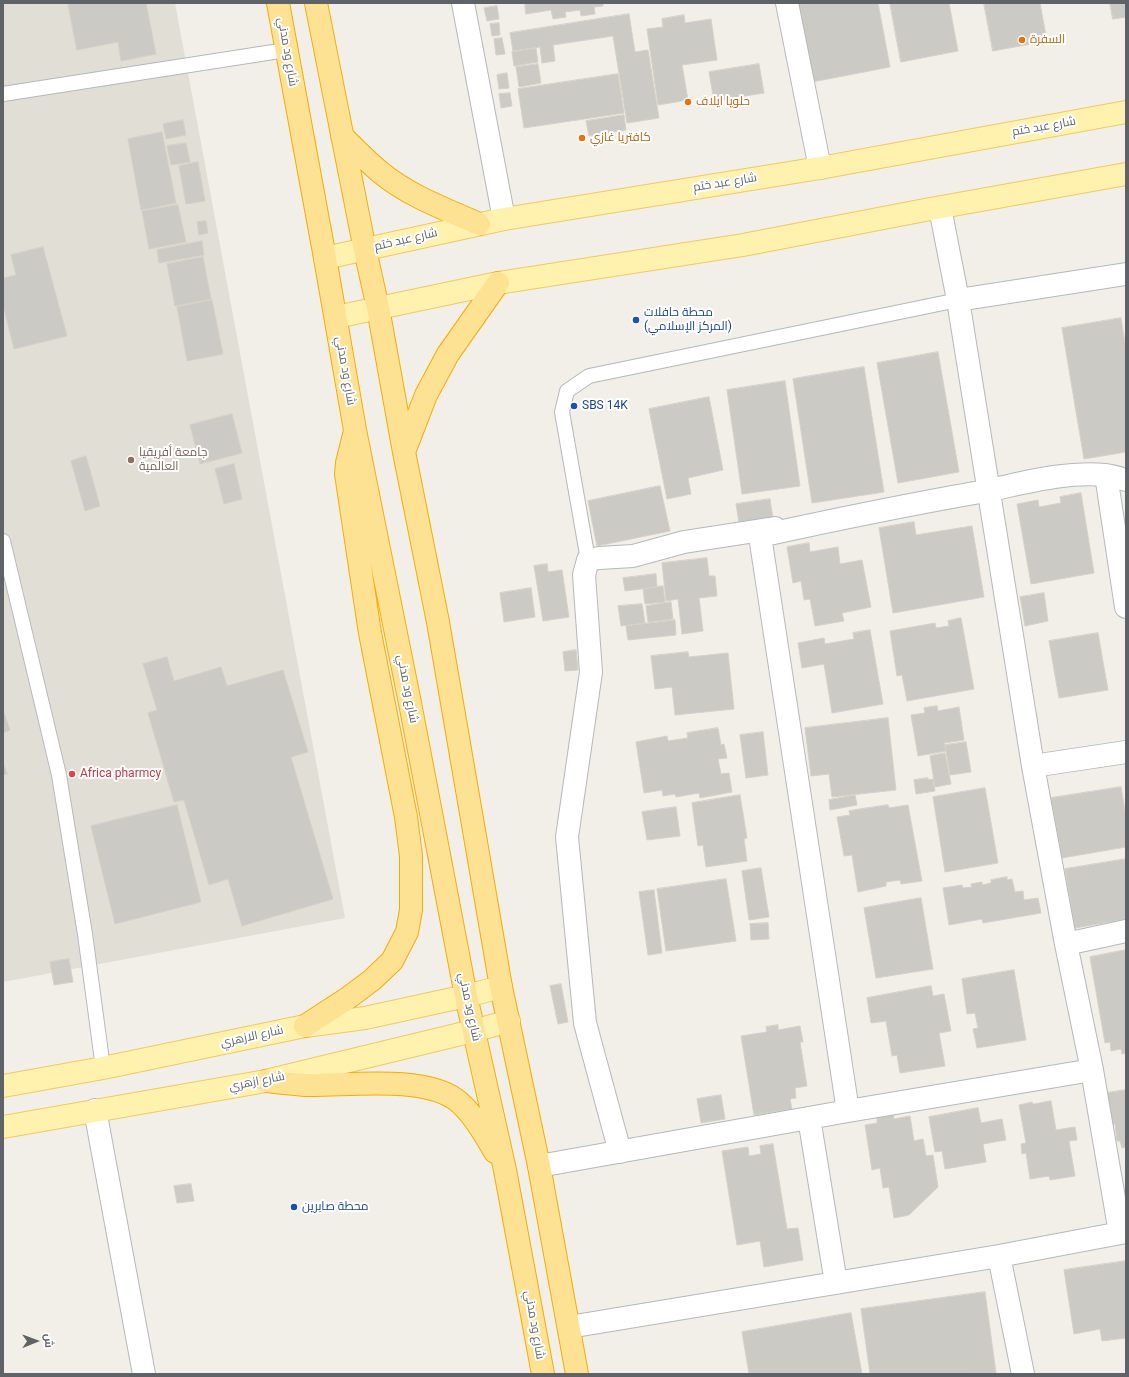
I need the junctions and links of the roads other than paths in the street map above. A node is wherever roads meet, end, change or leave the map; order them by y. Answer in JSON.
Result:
{"nodes":[{"id":1,"x":278,"y":3,"type":"edge"},
{"id":2,"x":316,"y":3,"type":"edge"},
{"id":3,"x":463,"y":3,"type":"edge"},
{"id":4,"x":787,"y":3,"type":"edge"},
{"id":5,"x":286,"y":50,"type":"junction"},
{"id":6,"x":3,"y":94,"type":"edge"},
{"id":7,"x":1126,"y":112,"type":"edge"},
{"id":8,"x":342,"y":136,"type":"junction"},
{"id":9,"x":820,"y":168,"type":"junction"},
{"id":10,"x":1126,"y":174,"type":"edge"},
{"id":11,"x":940,"y":208,"type":"junction"},
{"id":12,"x":504,"y":219,"type":"junction"},
{"id":13,"x":479,"y":224,"type":"junction"},
{"id":14,"x":365,"y":250,"type":"junction"},
{"id":15,"x":325,"y":258,"type":"junction"},
{"id":16,"x":1126,"y":274,"type":"edge"},
{"id":17,"x":498,"y":283,"type":"junction"},
{"id":18,"x":958,"y":300,"type":"junction"},
{"id":19,"x":378,"y":308,"type":"junction"},
{"id":20,"x":336,"y":317,"type":"junction"},
{"id":21,"x":355,"y":430,"type":"junction"},
{"id":22,"x":404,"y":452,"type":"junction"},
{"id":23,"x":1116,"y":477,"type":"edge"},
{"id":24,"x":989,"y":490,"type":"junction"},
{"id":25,"x":841,"y":518,"type":"junction"},
{"id":26,"x":3,"y":541,"type":"edge"},
{"id":27,"x":588,"y":560,"type":"junction"},
{"id":28,"x":1126,"y":607,"type":"edge"},
{"id":29,"x":1126,"y":752,"type":"edge"},
{"id":30,"x":1034,"y":766,"type":"junction"},
{"id":31,"x":1126,"y":931,"type":"edge"},
{"id":32,"x":1066,"y":944,"type":"junction"},
{"id":33,"x":501,"y":987,"type":"junction"},
{"id":34,"x":466,"y":996,"type":"junction"},
{"id":35,"x":509,"y":1021,"type":"junction"},
{"id":36,"x":305,"y":1026,"type":"junction"},
{"id":37,"x":473,"y":1031,"type":"junction"},
{"id":38,"x":103,"y":1068,"type":"junction"},
{"id":39,"x":1092,"y":1070,"type":"junction"},
{"id":40,"x":266,"y":1082,"type":"junction"},
{"id":41,"x":3,"y":1086,"type":"edge"},
{"id":42,"x":95,"y":1110,"type":"junction"},
{"id":43,"x":848,"y":1111,"type":"junction"},
{"id":44,"x":809,"y":1118,"type":"junction"},
{"id":45,"x":3,"y":1127,"type":"edge"},
{"id":46,"x":620,"y":1152,"type":"junction"},
{"id":47,"x":539,"y":1166,"type":"junction"},
{"id":48,"x":505,"y":1170,"type":"junction"},
{"id":49,"x":1123,"y":1232,"type":"edge"},
{"id":50,"x":999,"y":1256,"type":"junction"},
{"id":51,"x":836,"y":1283,"type":"junction"},
{"id":52,"x":569,"y":1327,"type":"junction"},
{"id":53,"x":144,"y":1374,"type":"edge"},
{"id":54,"x":543,"y":1374,"type":"edge"},
{"id":55,"x":577,"y":1374,"type":"edge"},
{"id":56,"x":1023,"y":1374,"type":"edge"}],
"edges":[{"from":1,"to":5,"type":"highway","name":"شارع ود مدني"},
{"from":2,"to":8,"type":"highway"},
{"from":3,"to":12,"type":"street"},
{"from":4,"to":9,"type":"street"},
{"from":5,"to":6,"type":"lane"},
{"from":5,"to":15,"type":"highway","name":"شارع ود مدني"},
{"from":7,"to":9,"type":"main road","name":"شارع عبد ختم"},
{"from":8,"to":13,"type":"highway"},
{"from":8,"to":14,"type":"highway"},
{"from":9,"to":12,"type":"main road","name":"شارع عبد ختم"},
{"from":10,"to":11,"type":"main road"},
{"from":11,"to":17,"type":"main road"},
{"from":11,"to":18,"type":"street"},
{"from":12,"to":13,"type":"main road","name":"شارع عبد ختم"},
{"from":13,"to":14,"type":"main road","name":"شارع عبد ختم"},
{"from":14,"to":15,"type":"main road","name":"شارع عبد ختم"},
{"from":14,"to":19,"type":"highway"},
{"from":15,"to":20,"type":"highway","name":"شارع ود مدني"},
{"from":16,"to":18,"type":"street"},
{"from":17,"to":19,"type":"main road"},
{"from":17,"to":22,"type":"highway"},
{"from":18,"to":24,"type":"street"},
{"from":18,"to":27,"type":"lane"},
{"from":19,"to":20,"type":"main road"},
{"from":19,"to":22,"type":"highway"},
{"from":20,"to":21,"type":"highway","name":"شارع ود مدني"},
{"from":21,"to":34,"type":"highway","name":"شارع ود مدني"},
{"from":21,"to":36,"type":"highway"},
{"from":22,"to":33,"type":"highway"},
{"from":23,"to":24,"type":"street"},
{"from":23,"to":28,"type":"street"},
{"from":24,"to":25,"type":"street"},
{"from":24,"to":30,"type":"street"},
{"from":25,"to":27,"type":"street"},
{"from":25,"to":43,"type":"street"},
{"from":26,"to":38,"type":"lane"},
{"from":27,"to":46,"type":"street"},
{"from":29,"to":30,"type":"street"},
{"from":30,"to":32,"type":"street"},
{"from":31,"to":32,"type":"street"},
{"from":32,"to":39,"type":"street"},
{"from":33,"to":34,"type":"main road","name":"شارع الازهري"},
{"from":33,"to":35,"type":"highway"},
{"from":34,"to":36,"type":"main road","name":"شارع الازهري"},
{"from":34,"to":37,"type":"highway","name":"شارع ود مدني"},
{"from":35,"to":37,"type":"main road","name":"شارع ازهري"},
{"from":35,"to":47,"type":"highway"},
{"from":36,"to":38,"type":"main road","name":"شارع الازهري"},
{"from":37,"to":40,"type":"main road","name":"شارع ازهري"},
{"from":37,"to":48,"type":"highway","name":"شارع ود مدني"},
{"from":38,"to":41,"type":"main road","name":"شارع الازهري"},
{"from":39,"to":43,"type":"street"},
{"from":39,"to":49,"type":"street"},
{"from":40,"to":42,"type":"main road","name":"شارع ازهري"},
{"from":40,"to":48,"type":"highway"},
{"from":42,"to":45,"type":"main road","name":"شارع ازهري"},
{"from":42,"to":53,"type":"street"},
{"from":43,"to":44,"type":"street"},
{"from":44,"to":46,"type":"street"},
{"from":44,"to":51,"type":"street"},
{"from":46,"to":47,"type":"street"},
{"from":47,"to":52,"type":"highway"},
{"from":48,"to":54,"type":"highway","name":"شارع ود مدني"},
{"from":49,"to":50,"type":"street"},
{"from":50,"to":51,"type":"street"},
{"from":50,"to":56,"type":"street"},
{"from":51,"to":52,"type":"street"},
{"from":52,"to":55,"type":"highway"}]}
